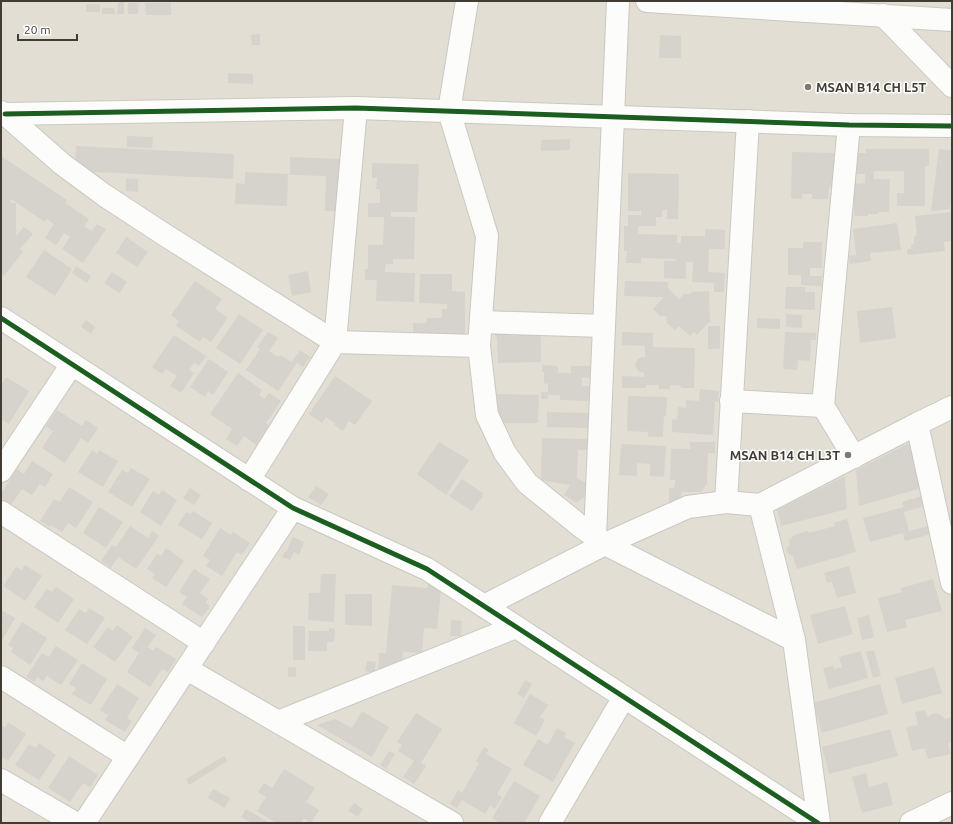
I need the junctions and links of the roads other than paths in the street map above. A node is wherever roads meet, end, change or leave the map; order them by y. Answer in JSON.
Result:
{"nodes":[{"id":1,"x":467,"y":1,"type":"edge"},
{"id":2,"x":618,"y":1,"type":"edge"},
{"id":3,"x":647,"y":1,"type":"edge"},
{"id":4,"x":797,"y":6,"type":"edge"},
{"id":5,"x":882,"y":15,"type":"junction"},
{"id":6,"x":952,"y":20,"type":"edge"},
{"id":7,"x":952,"y":86,"type":"edge"},
{"id":8,"x":356,"y":108,"type":"junction"},
{"id":9,"x":449,"y":111,"type":"junction"},
{"id":10,"x":3,"y":113,"type":"edge"},
{"id":11,"x":613,"y":117,"type":"junction"},
{"id":12,"x":748,"y":121,"type":"junction"},
{"id":13,"x":849,"y":125,"type":"junction"},
{"id":14,"x":952,"y":126,"type":"edge"},
{"id":15,"x":1,"y":318,"type":"edge"},
{"id":16,"x":481,"y":322,"type":"junction"},
{"id":17,"x":604,"y":326,"type":"junction"},
{"id":18,"x":335,"y":342,"type":"junction"},
{"id":19,"x":479,"y":346,"type":"junction"},
{"id":20,"x":72,"y":364,"type":"junction"},
{"id":21,"x":732,"y":401,"type":"junction"},
{"id":22,"x":822,"y":406,"type":"junction"},
{"id":23,"x":952,"y":407,"type":"edge"},
{"id":24,"x":917,"y":424,"type":"junction"},
{"id":25,"x":854,"y":457,"type":"junction"},
{"id":26,"x":1,"y":471,"type":"edge"},
{"id":27,"x":249,"y":480,"type":"junction"},
{"id":28,"x":726,"y":502,"type":"junction"},
{"id":29,"x":760,"y":505,"type":"junction"},
{"id":30,"x":294,"y":508,"type":"junction"},
{"id":31,"x":1,"y":512,"type":"edge"},
{"id":32,"x":600,"y":540,"type":"junction"},
{"id":33,"x":952,"y":583,"type":"edge"},
{"id":34,"x":484,"y":606,"type":"junction"},
{"id":35,"x":516,"y":627,"type":"junction"},
{"id":36,"x":794,"y":640,"type":"junction"},
{"id":37,"x":204,"y":643,"type":"junction"},
{"id":38,"x":186,"y":669,"type":"junction"},
{"id":39,"x":1,"y":677,"type":"edge"},
{"id":40,"x":624,"y":697,"type":"junction"},
{"id":41,"x":278,"y":722,"type":"junction"},
{"id":42,"x":128,"y":757,"type":"junction"},
{"id":43,"x":1,"y":780,"type":"edge"},
{"id":44,"x":952,"y":803,"type":"edge"},
{"id":45,"x":74,"y":823,"type":"edge"},
{"id":46,"x":84,"y":823,"type":"edge"},
{"id":47,"x":452,"y":823,"type":"edge"},
{"id":48,"x":550,"y":823,"type":"edge"},
{"id":49,"x":818,"y":823,"type":"edge"},
{"id":50,"x":912,"y":823,"type":"edge"}],
"edges":[{"from":1,"to":9,"type":"street"},
{"from":2,"to":11,"type":"street"},
{"from":3,"to":4,"type":"street"},
{"from":4,"to":5,"type":"street"},
{"from":5,"to":6,"type":"street"},
{"from":5,"to":7,"type":"street"},
{"from":8,"to":9,"type":"street"},
{"from":8,"to":10,"type":"street"},
{"from":8,"to":18,"type":"street"},
{"from":9,"to":11,"type":"street"},
{"from":9,"to":16,"type":"street"},
{"from":10,"to":18,"type":"street"},
{"from":11,"to":12,"type":"street"},
{"from":11,"to":17,"type":"street"},
{"from":12,"to":13,"type":"street"},
{"from":12,"to":21,"type":"street"},
{"from":13,"to":14,"type":"street"},
{"from":13,"to":22,"type":"street"},
{"from":15,"to":20,"type":"street"},
{"from":16,"to":17,"type":"street"},
{"from":16,"to":19,"type":"street"},
{"from":17,"to":32,"type":"street"},
{"from":18,"to":19,"type":"street"},
{"from":18,"to":27,"type":"street"},
{"from":19,"to":32,"type":"street"},
{"from":20,"to":26,"type":"street"},
{"from":20,"to":27,"type":"street"},
{"from":21,"to":22,"type":"street"},
{"from":21,"to":28,"type":"street"},
{"from":22,"to":25,"type":"street"},
{"from":23,"to":24,"type":"street"},
{"from":24,"to":25,"type":"street"},
{"from":24,"to":33,"type":"street"},
{"from":25,"to":29,"type":"street"},
{"from":27,"to":30,"type":"street"},
{"from":28,"to":29,"type":"street"},
{"from":28,"to":32,"type":"street"},
{"from":29,"to":36,"type":"street"},
{"from":30,"to":34,"type":"street"},
{"from":30,"to":37,"type":"street"},
{"from":31,"to":37,"type":"street"},
{"from":32,"to":34,"type":"street"},
{"from":32,"to":36,"type":"street"},
{"from":34,"to":35,"type":"street"},
{"from":35,"to":40,"type":"street"},
{"from":35,"to":41,"type":"street"},
{"from":36,"to":49,"type":"street"},
{"from":37,"to":38,"type":"street"},
{"from":38,"to":41,"type":"street"},
{"from":38,"to":42,"type":"street"},
{"from":39,"to":42,"type":"street"},
{"from":40,"to":48,"type":"street"},
{"from":40,"to":49,"type":"street"},
{"from":41,"to":47,"type":"street"},
{"from":42,"to":46,"type":"street"},
{"from":43,"to":45,"type":"street"},
{"from":44,"to":50,"type":"street"}]}
